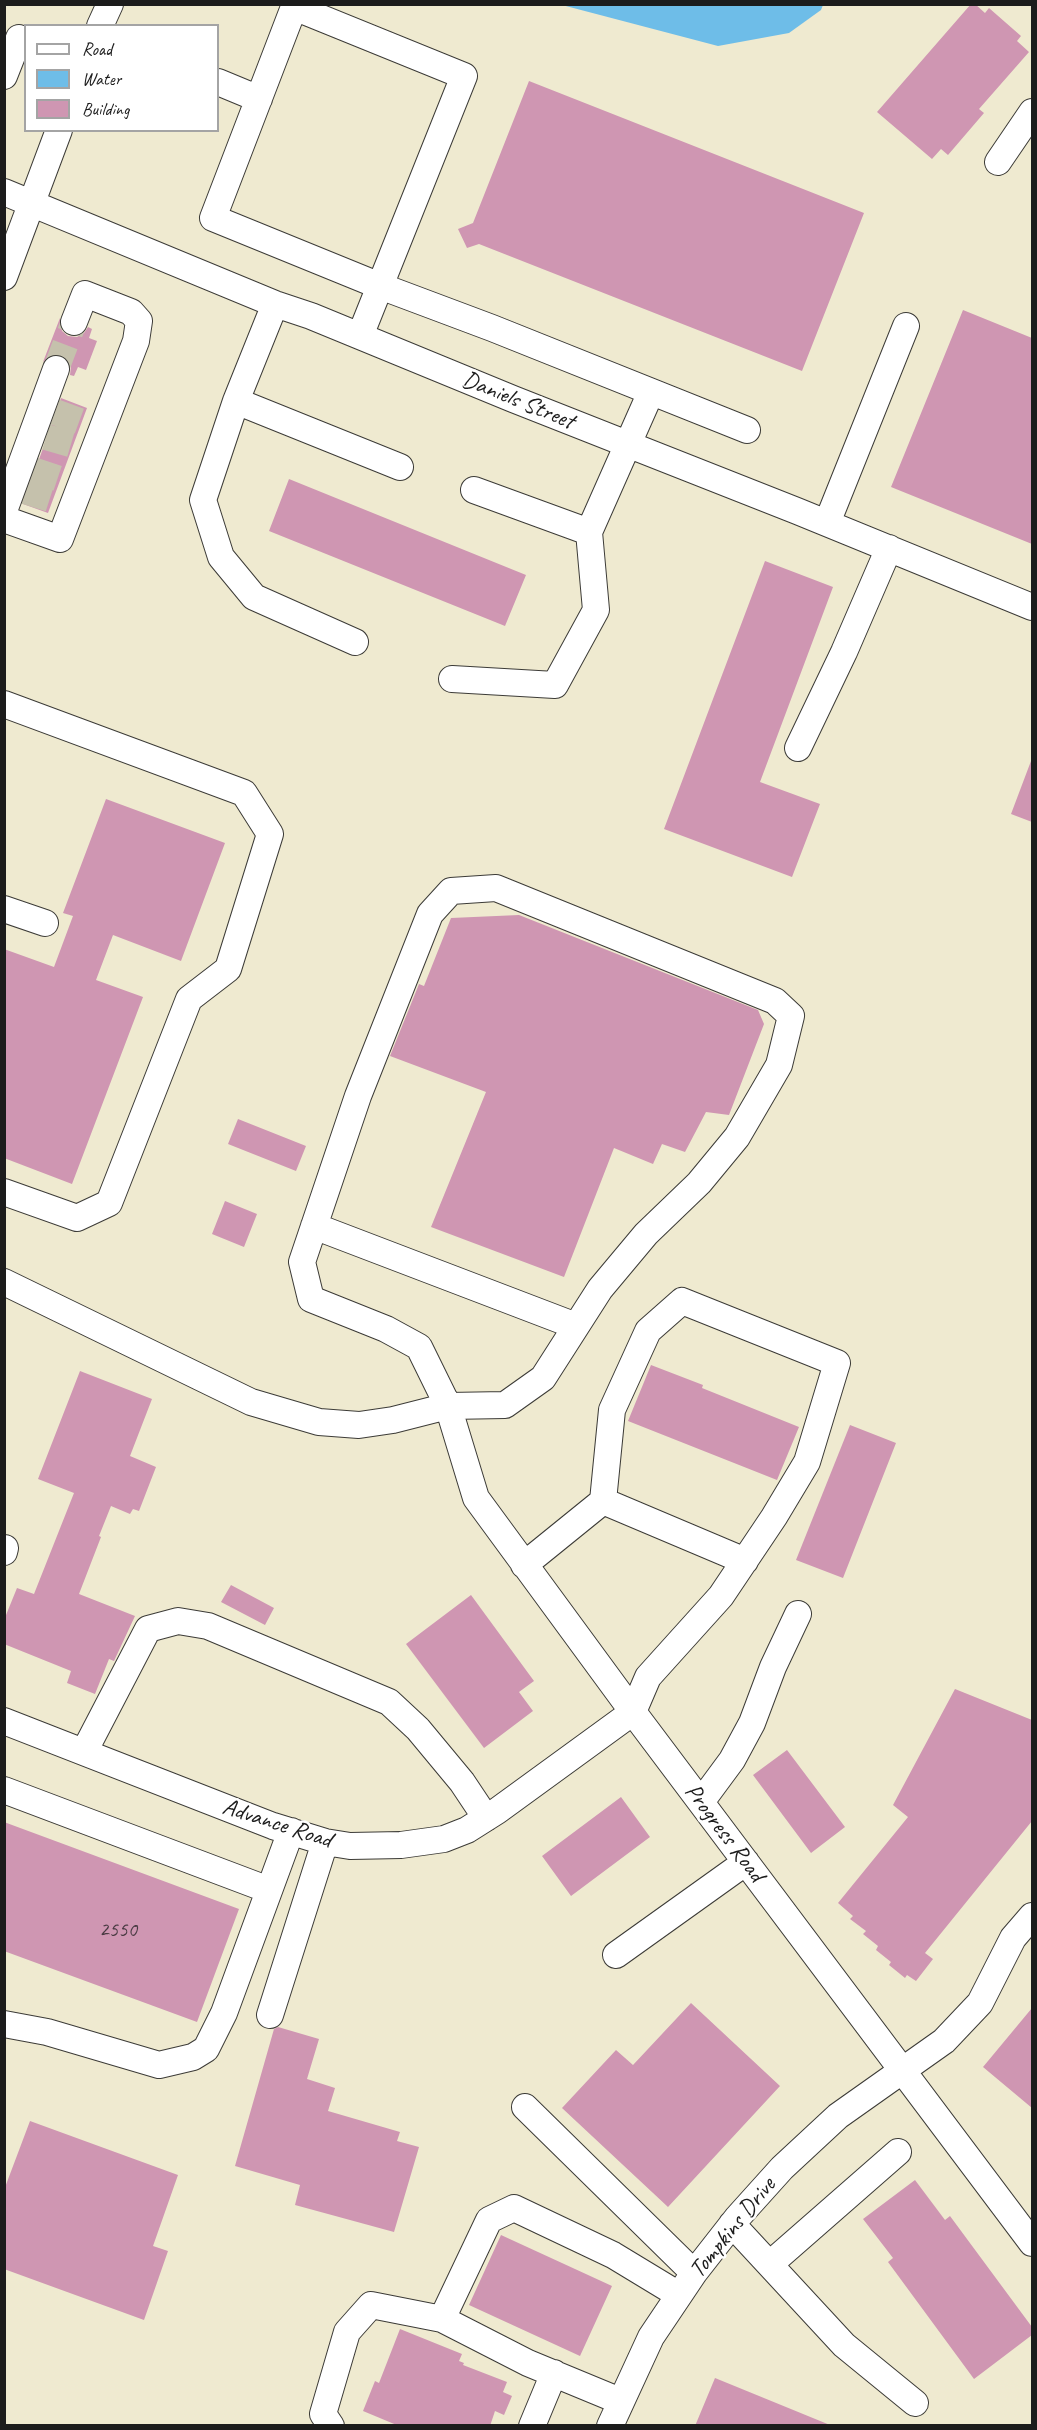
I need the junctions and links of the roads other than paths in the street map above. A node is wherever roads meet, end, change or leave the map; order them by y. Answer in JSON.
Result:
{"nodes":[{"id":1,"x":108,"y":4,"type":"edge"},
{"id":2,"x":100,"y":24,"type":"edge"},
{"id":3,"x":24,"y":39,"type":"edge"},
{"id":4,"x":4,"y":76,"type":"edge"},
{"id":5,"x":219,"y":82,"type":"edge"},
{"id":6,"x":259,"y":99,"type":"junction"},
{"id":7,"x":1032,"y":112,"type":"edge"},
{"id":8,"x":58,"y":132,"type":"edge"},
{"id":9,"x":998,"y":162,"type":"dead end"},
{"id":10,"x":4,"y":192,"type":"edge"},
{"id":11,"x":32,"y":202,"type":"junction"},
{"id":12,"x":4,"y":277,"type":"edge"},
{"id":13,"x":380,"y":286,"type":"junction"},
{"id":14,"x":274,"y":304,"type":"junction"},
{"id":15,"x":75,"y":322,"type":"tunnel mouth"},
{"id":16,"x":906,"y":326,"type":"dead end"},
{"id":17,"x":360,"y":336,"type":"junction"},
{"id":18,"x":56,"y":369,"type":"tunnel mouth"},
{"id":19,"x":651,"y":392,"type":"junction"},
{"id":20,"x":236,"y":401,"type":"junction"},
{"id":21,"x":747,"y":430,"type":"dead end"},
{"id":22,"x":627,"y":444,"type":"junction"},
{"id":23,"x":400,"y":467,"type":"dead end"},
{"id":24,"x":474,"y":490,"type":"dead end"},
{"id":25,"x":4,"y":511,"type":"edge"},
{"id":26,"x":4,"y":519,"type":"edge"},
{"id":27,"x":827,"y":523,"type":"junction"},
{"id":28,"x":589,"y":532,"type":"junction"},
{"id":29,"x":889,"y":548,"type":"junction"},
{"id":30,"x":1032,"y":607,"type":"edge"},
{"id":31,"x":355,"y":642,"type":"dead end"},
{"id":32,"x":452,"y":679,"type":"dead end"},
{"id":33,"x":4,"y":704,"type":"edge"},
{"id":34,"x":798,"y":748,"type":"dead end"},
{"id":35,"x":4,"y":909,"type":"edge"},
{"id":36,"x":45,"y":923,"type":"dead end"},
{"id":37,"x":4,"y":1192,"type":"edge"},
{"id":38,"x":314,"y":1226,"type":"junction"},
{"id":39,"x":4,"y":1282,"type":"edge"},
{"id":40,"x":576,"y":1326,"type":"junction"},
{"id":41,"x":448,"y":1406,"type":"junction"},
{"id":42,"x":603,"y":1501,"type":"junction"},
{"id":43,"x":745,"y":1561,"type":"junction"},
{"id":44,"x":524,"y":1565,"type":"junction"},
{"id":45,"x":798,"y":1614,"type":"dead end"},
{"id":46,"x":633,"y":1712,"type":"junction"},
{"id":47,"x":4,"y":1721,"type":"edge"},
{"id":48,"x":84,"y":1752,"type":"junction"},
{"id":49,"x":4,"y":1790,"type":"edge"},
{"id":50,"x":701,"y":1802,"type":"junction"},
{"id":51,"x":486,"y":1818,"type":"junction"},
{"id":52,"x":291,"y":1831,"type":"junction"},
{"id":53,"x":325,"y":1842,"type":"junction"},
{"id":54,"x":746,"y":1862,"type":"junction"},
{"id":55,"x":269,"y":1890,"type":"junction"},
{"id":56,"x":1032,"y":1916,"type":"edge"},
{"id":57,"x":616,"y":1955,"type":"dead end"},
{"id":58,"x":270,"y":2015,"type":"dead end"},
{"id":59,"x":4,"y":2024,"type":"edge"},
{"id":60,"x":903,"y":2069,"type":"junction"},
{"id":61,"x":525,"y":2108,"type":"dead end"},
{"id":62,"x":898,"y":2152,"type":"dead end"},
{"id":63,"x":732,"y":2223,"type":"junction"},
{"id":64,"x":1032,"y":2242,"type":"edge"},
{"id":65,"x":770,"y":2264,"type":"junction"},
{"id":66,"x":694,"y":2273,"type":"junction"},
{"id":67,"x":679,"y":2295,"type":"junction"},
{"id":68,"x":442,"y":2319,"type":"junction"},
{"id":69,"x":554,"y":2373,"type":"junction"},
{"id":70,"x":620,"y":2401,"type":"junction"},
{"id":71,"x":915,"y":2403,"type":"dead end"},
{"id":72,"x":331,"y":2426,"type":"edge"},
{"id":73,"x":532,"y":2426,"type":"edge"},
{"id":74,"x":610,"y":2426,"type":"edge"}],
"edges":[{"from":1,"to":2,"type":"street"},
{"from":3,"to":4,"type":"street"},
{"from":5,"to":6,"type":"street"},
{"from":6,"to":13,"type":"street"},
{"from":6,"to":13,"type":"street"},
{"from":7,"to":9,"type":"street"},
{"from":8,"to":11,"type":"street"},
{"from":10,"to":11,"type":"street","name":"Daniels Street"},
{"from":11,"to":12,"type":"street"},
{"from":11,"to":14,"type":"street","name":"Daniels Street"},
{"from":13,"to":17,"type":"street"},
{"from":13,"to":19,"type":"street"},
{"from":14,"to":17,"type":"street","name":"Daniels Street"},
{"from":14,"to":20,"type":"street"},
{"from":15,"to":26,"type":"street"},
{"from":16,"to":27,"type":"street"},
{"from":17,"to":22,"type":"street","name":"Daniels Street"},
{"from":18,"to":25,"type":"street"},
{"from":19,"to":21,"type":"street"},
{"from":19,"to":22,"type":"street"},
{"from":20,"to":23,"type":"street"},
{"from":20,"to":31,"type":"street"},
{"from":22,"to":27,"type":"street","name":"Daniels Street"},
{"from":22,"to":28,"type":"street"},
{"from":24,"to":28,"type":"street"},
{"from":27,"to":29,"type":"street","name":"Daniels Street"},
{"from":28,"to":32,"type":"street"},
{"from":29,"to":30,"type":"street","name":"Daniels Street"},
{"from":29,"to":34,"type":"street"},
{"from":33,"to":37,"type":"street"},
{"from":35,"to":36,"type":"street"},
{"from":38,"to":40,"type":"street"},
{"from":38,"to":40,"type":"street"},
{"from":38,"to":41,"type":"street","name":"Progress Road"},
{"from":39,"to":41,"type":"street"},
{"from":40,"to":41,"type":"street"},
{"from":41,"to":44,"type":"street","name":"Progress Road"},
{"from":42,"to":43,"type":"street"},
{"from":42,"to":43,"type":"street"},
{"from":42,"to":44,"type":"street"},
{"from":43,"to":46,"type":"street"},
{"from":44,"to":46,"type":"street","name":"Progress Road"},
{"from":45,"to":50,"type":"street"},
{"from":46,"to":50,"type":"street","name":"Progress Road"},
{"from":46,"to":51,"type":"street","name":"Advance Road"},
{"from":47,"to":48,"type":"street","name":"Advance Road"},
{"from":48,"to":51,"type":"street"},
{"from":48,"to":52,"type":"street","name":"Advance Road"},
{"from":49,"to":55,"type":"street"},
{"from":50,"to":54,"type":"street","name":"Progress Road"},
{"from":51,"to":53,"type":"street","name":"Advance Road"},
{"from":52,"to":53,"type":"street","name":"Advance Road"},
{"from":52,"to":55,"type":"street"},
{"from":53,"to":58,"type":"street"},
{"from":54,"to":57,"type":"street"},
{"from":54,"to":60,"type":"street","name":"Progress Road"},
{"from":55,"to":59,"type":"street"},
{"from":56,"to":60,"type":"street","name":"Tompkins Drive"},
{"from":60,"to":63,"type":"street","name":"Tompkins Drive"},
{"from":60,"to":64,"type":"street","name":"Progress Road"},
{"from":61,"to":66,"type":"street"},
{"from":62,"to":65,"type":"street"},
{"from":63,"to":65,"type":"street"},
{"from":63,"to":66,"type":"street","name":"Tompkins Drive"},
{"from":65,"to":71,"type":"street"},
{"from":66,"to":67,"type":"street","name":"Tompkins Drive"},
{"from":67,"to":68,"type":"street"},
{"from":67,"to":70,"type":"street","name":"Tompkins Drive"},
{"from":68,"to":69,"type":"street"},
{"from":68,"to":72,"type":"street"},
{"from":69,"to":70,"type":"street"},
{"from":69,"to":73,"type":"street"},
{"from":70,"to":74,"type":"street","name":"Tompkins Drive"}]}
